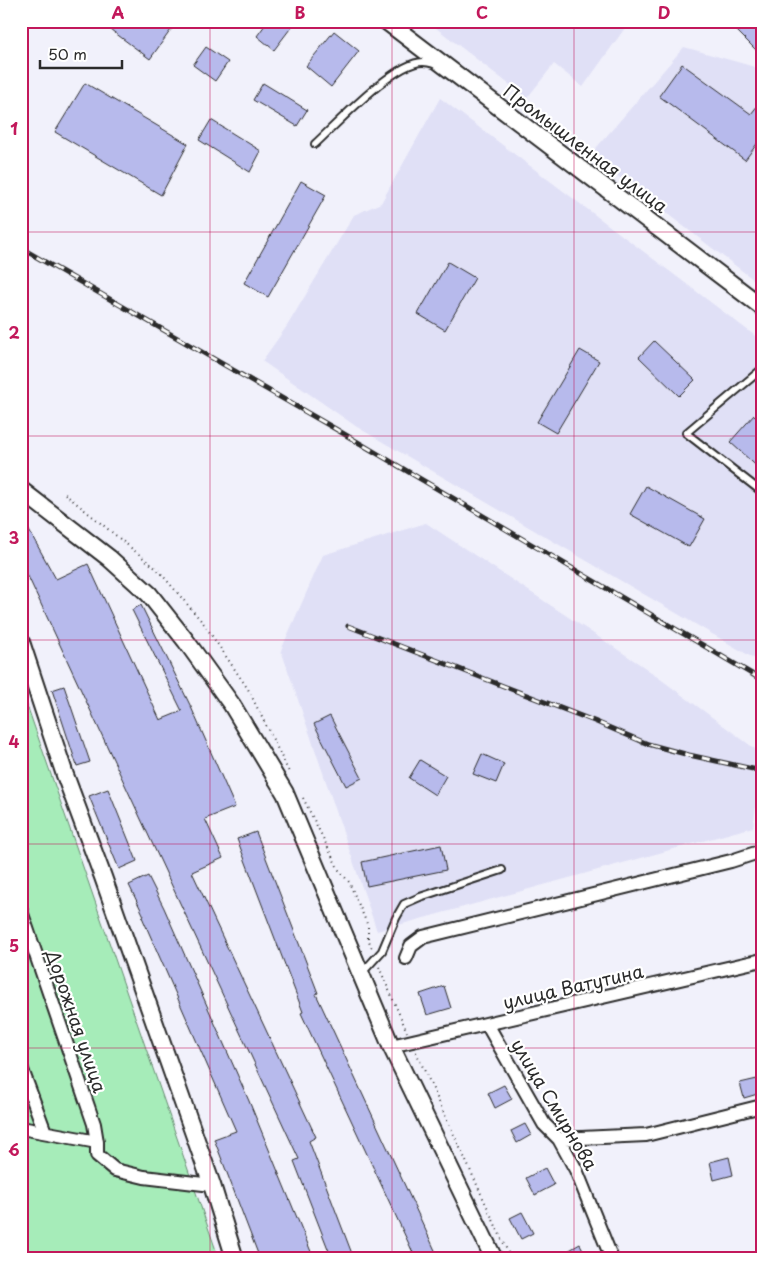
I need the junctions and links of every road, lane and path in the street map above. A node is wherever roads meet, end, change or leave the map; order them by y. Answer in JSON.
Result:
{"nodes":[{"id":1,"x":386,"y":21,"type":"edge"},
{"id":2,"x":445,"y":66,"type":"junction"},
{"id":3,"x":315,"y":144,"type":"dead end"},
{"id":4,"x":762,"y":307,"type":"edge"},
{"id":5,"x":762,"y":370,"type":"edge"},
{"id":6,"x":21,"y":490,"type":"edge"},
{"id":7,"x":762,"y":492,"type":"edge"},
{"id":8,"x":21,"y":642,"type":"edge"},
{"id":9,"x":762,"y":851,"type":"edge"},
{"id":10,"x":502,"y":870,"type":"dead end"},
{"id":11,"x":21,"y":911,"type":"edge"},
{"id":12,"x":406,"y":958,"type":"dead end"},
{"id":13,"x":762,"y":960,"type":"edge"},
{"id":14,"x":360,"y":975,"type":"junction"},
{"id":15,"x":487,"y":1024,"type":"junction"},
{"id":16,"x":391,"y":1046,"type":"junction"},
{"id":17,"x":21,"y":1067,"type":"edge"},
{"id":18,"x":762,"y":1106,"type":"edge"},
{"id":19,"x":21,"y":1128,"type":"edge"},
{"id":20,"x":45,"y":1132,"type":"junction"},
{"id":21,"x":559,"y":1139,"type":"junction"},
{"id":22,"x":96,"y":1142,"type":"junction"},
{"id":23,"x":212,"y":1185,"type":"junction"},
{"id":24,"x":235,"y":1259,"type":"edge"},
{"id":25,"x":494,"y":1259,"type":"edge"},
{"id":26,"x":612,"y":1259,"type":"edge"}],
"edges":[{"from":1,"to":2,"type":"street","name":"Промышленная улица"},
{"from":2,"to":3,"type":"lane"},
{"from":2,"to":4,"type":"street","name":"Промышленная улица"},
{"from":5,"to":7,"type":"lane"},
{"from":6,"to":14,"type":"street"},
{"from":8,"to":23,"type":"street"},
{"from":9,"to":12,"type":"street"},
{"from":10,"to":14,"type":"lane"},
{"from":11,"to":22,"type":"street","name":"Дорожная улица"},
{"from":13,"to":15,"type":"street","name":"улица Ватутина"},
{"from":14,"to":16,"type":"street"},
{"from":15,"to":16,"type":"street","name":"улица Ватутина"},
{"from":15,"to":21,"type":"street","name":"улица Смирнова"},
{"from":16,"to":25,"type":"street"},
{"from":17,"to":20,"type":"street"},
{"from":18,"to":21,"type":"street"},
{"from":19,"to":20,"type":"street"},
{"from":20,"to":22,"type":"street"},
{"from":21,"to":26,"type":"street","name":"улица Смирнова"},
{"from":22,"to":23,"type":"street","name":"Дорожная улица"},
{"from":23,"to":24,"type":"street"}]}
